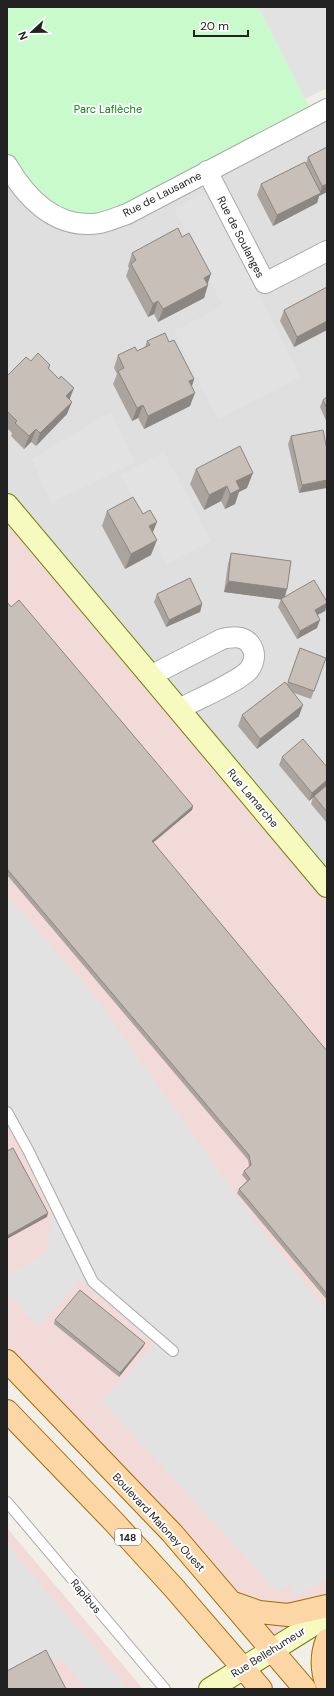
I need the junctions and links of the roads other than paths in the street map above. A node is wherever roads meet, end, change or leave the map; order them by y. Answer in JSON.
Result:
{"nodes":[{"id":1,"x":327,"y":109,"type":"edge"},
{"id":2,"x":7,"y":165,"type":"edge"},
{"id":3,"x":207,"y":171,"type":"junction"},
{"id":4,"x":327,"y":251,"type":"edge"},
{"id":5,"x":7,"y":505,"type":"edge"},
{"id":6,"x":150,"y":676,"type":"junction"},
{"id":7,"x":179,"y":709,"type":"junction"},
{"id":8,"x":327,"y":886,"type":"edge"},
{"id":9,"x":7,"y":1112,"type":"edge"},
{"id":10,"x":173,"y":1351,"type":"dead end"},
{"id":11,"x":7,"y":1361,"type":"edge"},
{"id":12,"x":7,"y":1411,"type":"edge"},
{"id":13,"x":7,"y":1502,"type":"edge"},
{"id":14,"x":231,"y":1602,"type":"junction"},
{"id":15,"x":327,"y":1606,"type":"edge"},
{"id":16,"x":327,"y":1616,"type":"edge"},
{"id":17,"x":327,"y":1640,"type":"edge"},
{"id":18,"x":272,"y":1650,"type":"junction"},
{"id":19,"x":243,"y":1668,"type":"junction"},
{"id":20,"x":327,"y":1685,"type":"edge"},
{"id":21,"x":165,"y":1689,"type":"edge"},
{"id":22,"x":210,"y":1689,"type":"edge"},
{"id":23,"x":261,"y":1689,"type":"edge"},
{"id":24,"x":305,"y":1689,"type":"edge"}],
"edges":[{"from":1,"to":3,"type":"street","name":"Rue de Lausanne"},
{"from":2,"to":3,"type":"street","name":"Rue de Lausanne"},
{"from":3,"to":4,"type":"street","name":"Rue de Soulanges"},
{"from":5,"to":6,"type":"street","name":"Rue Lamarche"},
{"from":6,"to":7,"type":"street","name":"Rue Lamarche"},
{"from":6,"to":7,"type":"street"},
{"from":7,"to":8,"type":"street","name":"Rue Lamarche"},
{"from":9,"to":10,"type":"lane"},
{"from":11,"to":14,"type":"main road","name":"Boulevard Maloney Ouest"},
{"from":12,"to":19,"type":"main road","number":"148"},
{"from":13,"to":21,"type":"lane","name":"Rapibus"},
{"from":14,"to":15,"type":"main road"},
{"from":14,"to":18,"type":"main road","name":"Boulevard Maloney Ouest"},
{"from":16,"to":18,"type":"street","name":"Rue Bellehumeur"},
{"from":17,"to":20,"type":"main road"},
{"from":18,"to":19,"type":"street","name":"Rue Bellehumeur"},
{"from":18,"to":24,"type":"main road","name":"Boulevard Maloney Ouest"},
{"from":19,"to":22,"type":"street","name":"Rue Bellehumeur"},
{"from":19,"to":23,"type":"main road","number":"148"}]}
